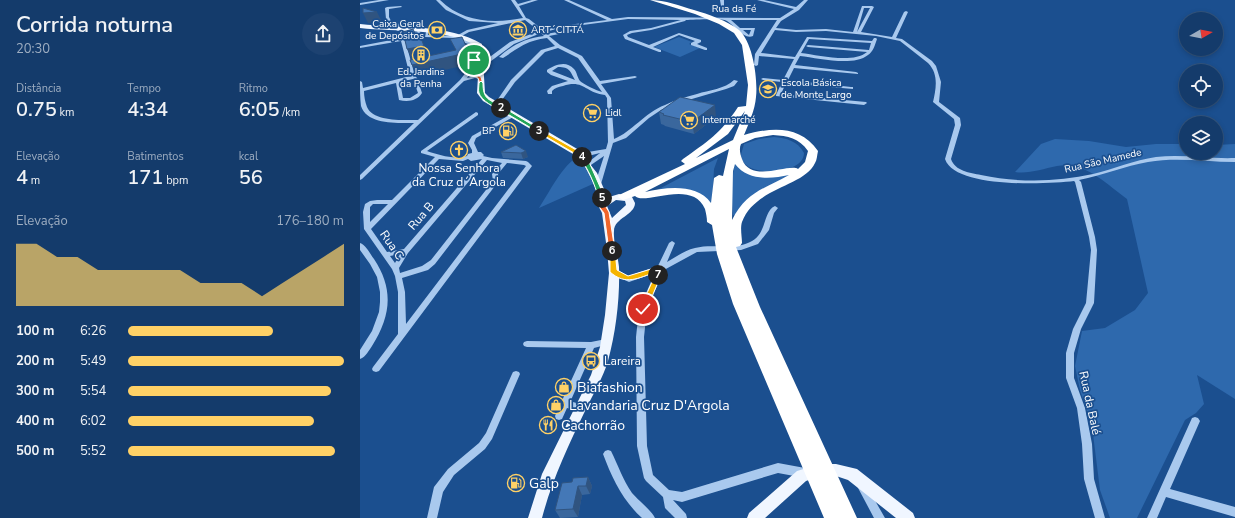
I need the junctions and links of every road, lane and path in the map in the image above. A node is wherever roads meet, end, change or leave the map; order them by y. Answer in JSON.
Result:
{"nodes":[{"id":1,"x":384,"y":0,"type":"edge"},
{"id":2,"x":438,"y":0,"type":"edge"},
{"id":3,"x":513,"y":0,"type":"edge"},
{"id":4,"x":536,"y":0,"type":"edge"},
{"id":5,"x":566,"y":0,"type":"edge"},
{"id":6,"x":649,"y":0,"type":"edge"},
{"id":7,"x":722,"y":0,"type":"edge"},
{"id":8,"x":759,"y":0,"type":"edge"},
{"id":9,"x":773,"y":0,"type":"edge"},
{"id":10,"x":806,"y":0,"type":"edge"},
{"id":11,"x":768,"y":2,"type":"junction"},
{"id":12,"x":360,"y":4,"type":"edge"},
{"id":13,"x":516,"y":6,"type":"junction"},
{"id":14,"x":723,"y":6,"type":"dead end"},
{"id":15,"x":400,"y":7,"type":"dead end"},
{"id":16,"x":798,"y":9,"type":"junction"},
{"id":17,"x":906,"y":12,"type":"dead end"},
{"id":18,"x":648,"y":18,"type":"junction"},
{"id":19,"x":685,"y":18,"type":"junction"},
{"id":20,"x":726,"y":18,"type":"junction"},
{"id":21,"x":525,"y":19,"type":"junction"},
{"id":22,"x":782,"y":19,"type":"junction"},
{"id":23,"x":611,"y":20,"type":"junction"},
{"id":24,"x":507,"y":23,"type":"junction"},
{"id":25,"x":360,"y":26,"type":"edge"},
{"id":26,"x":740,"y":29,"type":"dead end"},
{"id":27,"x":773,"y":29,"type":"junction"},
{"id":28,"x":398,"y":30,"type":"junction"},
{"id":29,"x":419,"y":32,"type":"junction"},
{"id":30,"x":427,"y":32,"type":"junction"},
{"id":31,"x":857,"y":33,"type":"junction"},
{"id":32,"x":545,"y":34,"type":"junction"},
{"id":33,"x":876,"y":35,"type":"junction"},
{"id":34,"x":459,"y":36,"type":"junction"},
{"id":35,"x":894,"y":37,"type":"junction"},
{"id":36,"x":403,"y":39,"type":"junction"},
{"id":37,"x":835,"y":39,"type":"junction"},
{"id":38,"x":874,"y":42,"type":"junction"},
{"id":39,"x":558,"y":46,"type":"junction"},
{"id":40,"x":808,"y":46,"type":"dead end"},
{"id":41,"x":360,"y":47,"type":"edge"},
{"id":42,"x":649,"y":47,"type":"junction"},
{"id":43,"x":704,"y":48,"type":"dead end"},
{"id":44,"x":832,"y":48,"type":"junction"},
{"id":45,"x":659,"y":51,"type":"dead end"},
{"id":46,"x":870,"y":51,"type":"junction"},
{"id":47,"x":757,"y":54,"type":"junction"},
{"id":48,"x":797,"y":56,"type":"junction"},
{"id":49,"x":828,"y":57,"type":"junction"},
{"id":50,"x":756,"y":65,"type":"dead end"},
{"id":51,"x":792,"y":66,"type":"junction"},
{"id":52,"x":477,"y":69,"type":"junction"},
{"id":53,"x":856,"y":73,"type":"dead end"},
{"id":54,"x":636,"y":76,"type":"dead end"},
{"id":55,"x":413,"y":77,"type":"junction"},
{"id":56,"x":763,"y":79,"type":"dead end"},
{"id":57,"x":576,"y":81,"type":"junction"},
{"id":58,"x":736,"y":81,"type":"dead end"},
{"id":59,"x":785,"y":81,"type":"junction"},
{"id":60,"x":360,"y":82,"type":"edge"},
{"id":61,"x":398,"y":82,"type":"junction"},
{"id":62,"x":598,"y":83,"type":"junction"},
{"id":63,"x":851,"y":88,"type":"dead end"},
{"id":64,"x":361,"y":90,"type":"junction"},
{"id":65,"x":550,"y":93,"type":"dead end"},
{"id":66,"x":606,"y":94,"type":"junction"},
{"id":67,"x":500,"y":98,"type":"dead end"},
{"id":68,"x":864,"y":103,"type":"dead end"},
{"id":69,"x":744,"y":108,"type":"junction"},
{"id":70,"x":476,"y":114,"type":"dead end"},
{"id":71,"x":515,"y":117,"type":"junction"},
{"id":72,"x":419,"y":122,"type":"junction"},
{"id":73,"x":737,"y":136,"type":"junction"},
{"id":74,"x":611,"y":142,"type":"junction"},
{"id":75,"x":608,"y":150,"type":"junction"},
{"id":76,"x":576,"y":152,"type":"junction"},
{"id":77,"x":734,"y":155,"type":"junction"},
{"id":78,"x":480,"y":156,"type":"junction"},
{"id":79,"x":438,"y":157,"type":"junction"},
{"id":80,"x":606,"y":159,"type":"junction"},
{"id":81,"x":1235,"y":160,"type":"edge"},
{"id":82,"x":506,"y":161,"type":"junction"},
{"id":83,"x":588,"y":165,"type":"junction"},
{"id":84,"x":368,"y":169,"type":"junction"},
{"id":85,"x":360,"y":174,"type":"edge"},
{"id":86,"x":360,"y":178,"type":"edge"},
{"id":87,"x":1076,"y":178,"type":"junction"},
{"id":88,"x":650,"y":185,"type":"junction"},
{"id":89,"x":599,"y":188,"type":"junction"},
{"id":90,"x":627,"y":198,"type":"junction"},
{"id":91,"x":394,"y":202,"type":"junction"},
{"id":92,"x":775,"y":208,"type":"dead end"},
{"id":93,"x":605,"y":209,"type":"junction"},
{"id":94,"x":624,"y":212,"type":"junction"},
{"id":95,"x":367,"y":229,"type":"junction"},
{"id":96,"x":608,"y":230,"type":"junction"},
{"id":97,"x":727,"y":235,"type":"junction"},
{"id":98,"x":672,"y":243,"type":"dead end"},
{"id":99,"x":360,"y":245,"type":"edge"},
{"id":100,"x":406,"y":251,"type":"junction"},
{"id":101,"x":385,"y":255,"type":"junction"},
{"id":102,"x":395,"y":268,"type":"junction"},
{"id":103,"x":661,"y":268,"type":"junction"},
{"id":104,"x":614,"y":272,"type":"junction"},
{"id":105,"x":399,"y":276,"type":"junction"},
{"id":106,"x":402,"y":334,"type":"junction"},
{"id":107,"x":606,"y":342,"type":"junction"},
{"id":108,"x":527,"y":344,"type":"dead end"},
{"id":109,"x":591,"y":345,"type":"junction"},
{"id":110,"x":360,"y":356,"type":"edge"},
{"id":111,"x":376,"y":369,"type":"dead end"},
{"id":112,"x":516,"y":374,"type":"dead end"},
{"id":113,"x":566,"y":401,"type":"junction"},
{"id":114,"x":580,"y":408,"type":"junction"},
{"id":115,"x":559,"y":416,"type":"dead end"},
{"id":116,"x":1195,"y":421,"type":"dead end"},
{"id":117,"x":608,"y":454,"type":"dead end"},
{"id":118,"x":809,"y":474,"type":"junction"},
{"id":119,"x":852,"y":474,"type":"junction"},
{"id":120,"x":1164,"y":492,"type":"junction"},
{"id":121,"x":667,"y":494,"type":"junction"},
{"id":122,"x":831,"y":496,"type":"junction"},
{"id":123,"x":1235,"y":512,"type":"edge"},
{"id":124,"x":901,"y":514,"type":"edge"},
{"id":125,"x":432,"y":518,"type":"edge"},
{"id":126,"x":535,"y":518,"type":"edge"},
{"id":127,"x":650,"y":518,"type":"edge"},
{"id":128,"x":682,"y":518,"type":"edge"},
{"id":129,"x":754,"y":518,"type":"edge"},
{"id":130,"x":833,"y":518,"type":"edge"},
{"id":131,"x":848,"y":518,"type":"edge"},
{"id":132,"x":880,"y":518,"type":"edge"},
{"id":133,"x":884,"y":518,"type":"edge"},
{"id":134,"x":1100,"y":518,"type":"edge"},
{"id":135,"x":1152,"y":518,"type":"edge"}],
"edges":[{"from":1,"to":12,"type":"street"},
{"from":2,"to":24,"type":"street"},
{"from":3,"to":13,"type":"street"},
{"from":4,"to":13,"type":"street"},
{"from":5,"to":23,"type":"street"},
{"from":6,"to":69,"type":"highway"},
{"from":6,"to":73,"type":"highway"},
{"from":7,"to":14,"type":"street"},
{"from":8,"to":11,"type":"street"},
{"from":9,"to":11,"type":"street"},
{"from":10,"to":16,"type":"street"},
{"from":11,"to":16,"type":"street"},
{"from":13,"to":21,"type":"street"},
{"from":15,"to":28,"type":"street"},
{"from":16,"to":22,"type":"street"},
{"from":17,"to":35,"type":"street"},
{"from":18,"to":19,"type":"street","name":"Rua da Fé"},
{"from":18,"to":23,"type":"street"},
{"from":18,"to":32,"type":"street"},
{"from":19,"to":20,"type":"street","name":"Rua da Fé"},
{"from":19,"to":42,"type":"street"},
{"from":20,"to":22,"type":"street","name":"Rua da Fé"},
{"from":20,"to":26,"type":"street"},
{"from":21,"to":24,"type":"street"},
{"from":21,"to":32,"type":"street"},
{"from":22,"to":27,"type":"street"},
{"from":23,"to":32,"type":"street"},
{"from":24,"to":34,"type":"street"},
{"from":25,"to":28,"type":"main road"},
{"from":27,"to":31,"type":"street","name":"Rua São Mamede"},
{"from":27,"to":47,"type":"street"},
{"from":28,"to":29,"type":"main road"},
{"from":29,"to":30,"type":"main road"},
{"from":29,"to":36,"type":"street"},
{"from":30,"to":34,"type":"main road"},
{"from":30,"to":52,"type":"street"},
{"from":31,"to":31,"type":"street"},
{"from":31,"to":33,"type":"street","name":"Rua São Mamede"},
{"from":32,"to":39,"type":"street"},
{"from":32,"to":52,"type":"street"},
{"from":32,"to":52,"type":"street"},
{"from":33,"to":35,"type":"street","name":"Rua São Mamede"},
{"from":33,"to":38,"type":"street"},
{"from":34,"to":52,"type":"main road"},
{"from":35,"to":87,"type":"street","name":"Rua São Mamede"},
{"from":36,"to":41,"type":"street"},
{"from":36,"to":55,"type":"street"},
{"from":37,"to":38,"type":"street"},
{"from":37,"to":44,"type":"street"},
{"from":37,"to":48,"type":"street"},
{"from":38,"to":46,"type":"street"},
{"from":39,"to":62,"type":"street"},
{"from":39,"to":67,"type":"street"},
{"from":40,"to":44,"type":"street"},
{"from":42,"to":43,"type":"street"},
{"from":42,"to":45,"type":"street"},
{"from":44,"to":46,"type":"street"},
{"from":44,"to":49,"type":"street"},
{"from":46,"to":49,"type":"street"},
{"from":47,"to":48,"type":"street"},
{"from":47,"to":50,"type":"street"},
{"from":48,"to":49,"type":"street"},
{"from":48,"to":51,"type":"street"},
{"from":51,"to":53,"type":"street"},
{"from":51,"to":59,"type":"street"},
{"from":52,"to":71,"type":"main road"},
{"from":52,"to":72,"type":"street"},
{"from":54,"to":62,"type":"street"},
{"from":55,"to":61,"type":"street"},
{"from":55,"to":61,"type":"street"},
{"from":56,"to":59,"type":"street"},
{"from":57,"to":57,"type":"street"},
{"from":57,"to":65,"type":"street"},
{"from":57,"to":66,"type":"street"},
{"from":58,"to":74,"type":"street"},
{"from":59,"to":63,"type":"street"},
{"from":59,"to":68,"type":"street"},
{"from":60,"to":64,"type":"street"},
{"from":61,"to":64,"type":"street"},
{"from":62,"to":66,"type":"street"},
{"from":64,"to":72,"type":"street"},
{"from":66,"to":74,"type":"street"},
{"from":69,"to":73,"type":"highway"},
{"from":69,"to":88,"type":"highway"},
{"from":70,"to":79,"type":"street"},
{"from":71,"to":76,"type":"main road"},
{"from":71,"to":78,"type":"street"},
{"from":72,"to":84,"type":"street"},
{"from":73,"to":77,"type":"highway"},
{"from":73,"to":97,"type":"highway"},
{"from":74,"to":75,"type":"street"},
{"from":75,"to":76,"type":"street"},
{"from":75,"to":80,"type":"street"},
{"from":75,"to":83,"type":"street"},
{"from":76,"to":83,"type":"main road"},
{"from":77,"to":90,"type":"highway"},
{"from":77,"to":97,"type":"highway"},
{"from":78,"to":79,"type":"street"},
{"from":78,"to":82,"type":"street"},
{"from":78,"to":100,"type":"street","name":"Rua B"},
{"from":79,"to":91,"type":"street","name":"Rua C"},
{"from":80,"to":83,"type":"street"},
{"from":80,"to":89,"type":"street"},
{"from":81,"to":87,"type":"street","name":"Rua São Mamede"},
{"from":82,"to":105,"type":"street"},
{"from":82,"to":106,"type":"street"},
{"from":83,"to":89,"type":"main road"},
{"from":84,"to":85,"type":"street"},
{"from":84,"to":86,"type":"street"},
{"from":87,"to":134,"type":"street","name":"Rua da Balé"},
{"from":88,"to":90,"type":"highway"},
{"from":88,"to":97,"type":"highway"},
{"from":89,"to":90,"type":"main road"},
{"from":89,"to":93,"type":"main road"},
{"from":90,"to":93,"type":"main road"},
{"from":90,"to":94,"type":"main road"},
{"from":90,"to":97,"type":"highway"},
{"from":91,"to":95,"type":"street","name":"Rua C"},
{"from":91,"to":95,"type":"street"},
{"from":92,"to":103,"type":"street"},
{"from":93,"to":94,"type":"main road"},
{"from":93,"to":96,"type":"main road"},
{"from":94,"to":96,"type":"main road"},
{"from":95,"to":101,"type":"street","name":"Rua C"},
{"from":96,"to":104,"type":"main road"},
{"from":97,"to":122,"type":"highway"},
{"from":97,"to":122,"type":"highway"},
{"from":98,"to":103,"type":"street"},
{"from":99,"to":110,"type":"street"},
{"from":100,"to":101,"type":"street"},
{"from":100,"to":102,"type":"street","name":"Rua B"},
{"from":101,"to":102,"type":"street","name":"Rua C"},
{"from":102,"to":105,"type":"street","name":"Rua C"},
{"from":103,"to":104,"type":"street"},
{"from":103,"to":121,"type":"street"},
{"from":104,"to":107,"type":"main road"},
{"from":105,"to":106,"type":"street","name":"Rua C"},
{"from":106,"to":111,"type":"street"},
{"from":107,"to":109,"type":"street"},
{"from":107,"to":114,"type":"main road"},
{"from":108,"to":109,"type":"street"},
{"from":109,"to":113,"type":"street"},
{"from":112,"to":125,"type":"street"},
{"from":113,"to":114,"type":"street"},
{"from":113,"to":115,"type":"street"},
{"from":114,"to":126,"type":"main road"},
{"from":116,"to":120,"type":"street"},
{"from":117,"to":127,"type":"street"},
{"from":118,"to":119,"type":"main road"},
{"from":118,"to":121,"type":"street"},
{"from":118,"to":129,"type":"main road"},
{"from":119,"to":124,"type":"main road"},
{"from":119,"to":132,"type":"street"},
{"from":120,"to":123,"type":"street"},
{"from":120,"to":135,"type":"street"},
{"from":121,"to":128,"type":"street"},
{"from":122,"to":130,"type":"highway"},
{"from":122,"to":131,"type":"highway"},
{"from":124,"to":133,"type":"street"}]}
